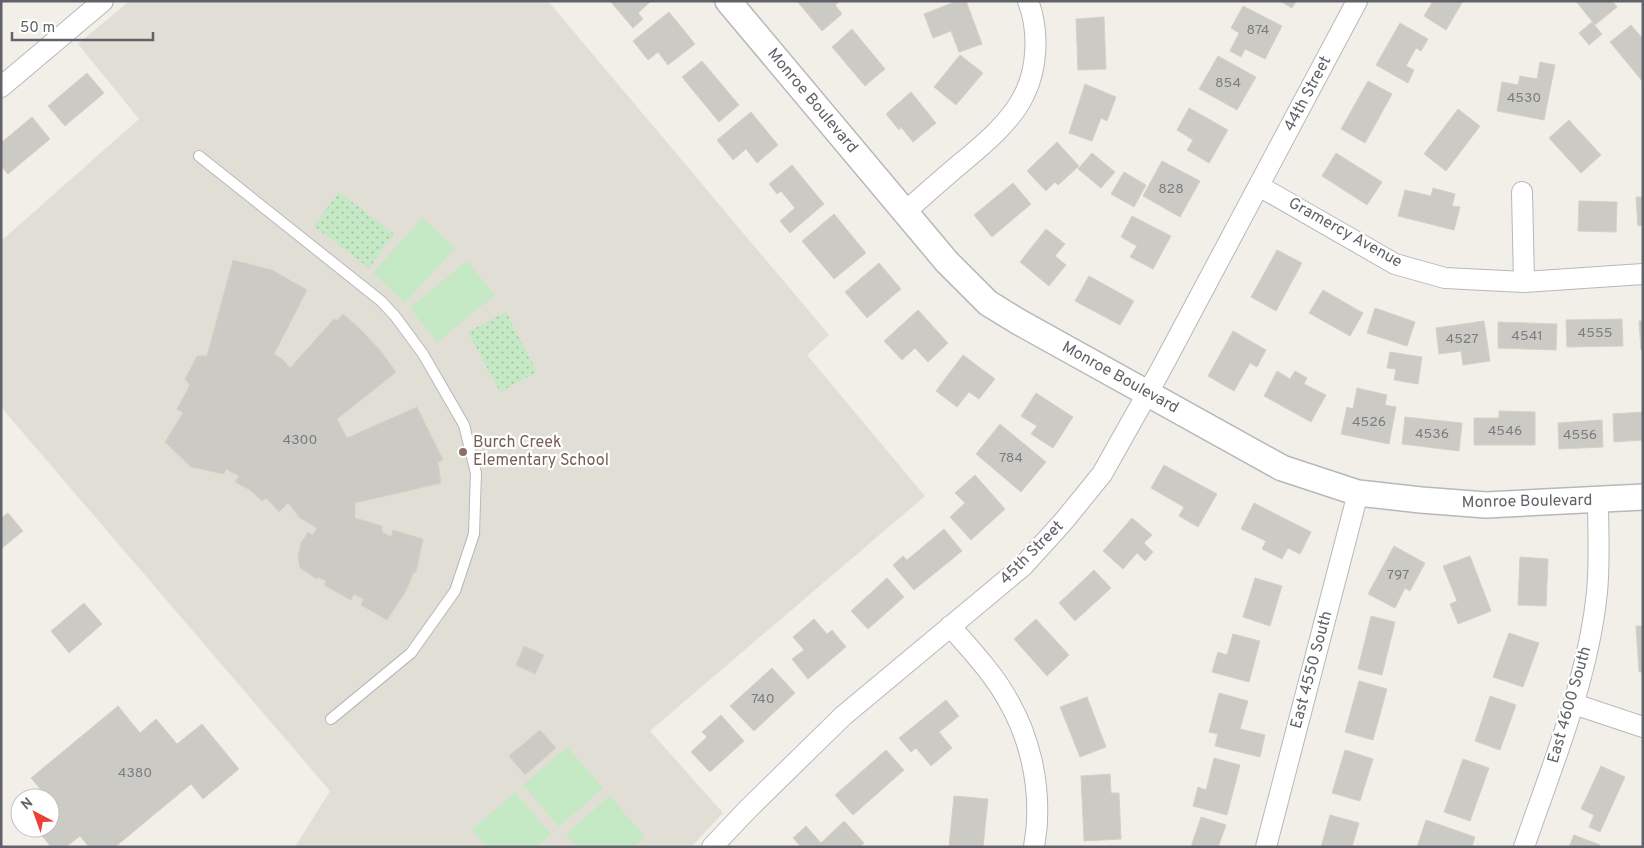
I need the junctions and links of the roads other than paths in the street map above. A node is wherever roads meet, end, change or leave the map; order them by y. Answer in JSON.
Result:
{"nodes":[{"id":1,"x":103,"y":1,"type":"edge"},
{"id":2,"x":728,"y":1,"type":"edge"},
{"id":3,"x":1028,"y":1,"type":"edge"},
{"id":4,"x":1357,"y":1,"type":"edge"},
{"id":5,"x":1,"y":87,"type":"edge"},
{"id":6,"x":199,"y":156,"type":"dead end"},
{"id":7,"x":1259,"y":186,"type":"junction"},
{"id":8,"x":1522,"y":192,"type":"dead end"},
{"id":9,"x":904,"y":212,"type":"junction"},
{"id":10,"x":1643,"y":274,"type":"edge"},
{"id":11,"x":1524,"y":282,"type":"junction"},
{"id":12,"x":1148,"y":393,"type":"junction"},
{"id":13,"x":1358,"y":493,"type":"junction"},
{"id":14,"x":1643,"y":497,"type":"edge"},
{"id":15,"x":1598,"y":500,"type":"junction"},
{"id":16,"x":950,"y":626,"type":"junction"},
{"id":17,"x":1574,"y":704,"type":"junction"},
{"id":18,"x":330,"y":719,"type":"dead end"},
{"id":19,"x":1643,"y":727,"type":"edge"},
{"id":20,"x":712,"y":847,"type":"edge"},
{"id":21,"x":1034,"y":847,"type":"edge"},
{"id":22,"x":1266,"y":847,"type":"edge"},
{"id":23,"x":1524,"y":847,"type":"edge"}],
"edges":[{"from":1,"to":5,"type":"street"},
{"from":2,"to":9,"type":"street","name":"Monroe Boulevard"},
{"from":3,"to":9,"type":"street"},
{"from":4,"to":7,"type":"street","name":"44th Street"},
{"from":6,"to":18,"type":"lane"},
{"from":7,"to":11,"type":"street","name":"Gramercy Avenue"},
{"from":7,"to":12,"type":"street","name":"45th Street"},
{"from":8,"to":11,"type":"street"},
{"from":9,"to":12,"type":"street","name":"Monroe Boulevard"},
{"from":10,"to":11,"type":"street","name":"Gramercy Avenue"},
{"from":12,"to":13,"type":"street","name":"Monroe Boulevard"},
{"from":12,"to":16,"type":"street","name":"45th Street"},
{"from":13,"to":15,"type":"street","name":"Monroe Boulevard"},
{"from":13,"to":22,"type":"street","name":"East 4550 South"},
{"from":14,"to":15,"type":"street","name":"Monroe Boulevard"},
{"from":15,"to":17,"type":"street","name":"East 4600 South"},
{"from":16,"to":20,"type":"street","name":"45th Street"},
{"from":16,"to":21,"type":"street"},
{"from":17,"to":19,"type":"street"},
{"from":17,"to":23,"type":"street","name":"East 4600 South"}]}
